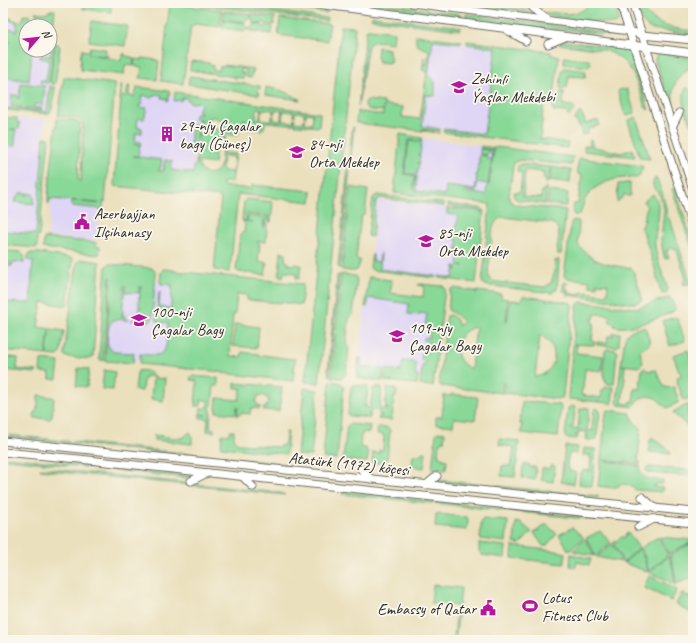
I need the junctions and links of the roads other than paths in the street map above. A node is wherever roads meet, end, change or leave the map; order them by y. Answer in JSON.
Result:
{"nodes":[{"id":1,"x":308,"y":3,"type":"edge"},
{"id":2,"x":412,"y":3,"type":"edge"},
{"id":3,"x":620,"y":3,"type":"edge"},
{"id":4,"x":632,"y":3,"type":"edge"},
{"id":5,"x":532,"y":8,"type":"dead end"},
{"id":6,"x":548,"y":21,"type":"junction"},
{"id":7,"x":503,"y":28,"type":"junction"},
{"id":8,"x":630,"y":31,"type":"junction"},
{"id":9,"x":642,"y":35,"type":"junction"},
{"id":10,"x":565,"y":36,"type":"junction"},
{"id":11,"x":693,"y":40,"type":"edge"},
{"id":12,"x":526,"y":41,"type":"dead end"},
{"id":13,"x":548,"y":44,"type":"dead end"},
{"id":14,"x":633,"y":46,"type":"junction"},
{"id":15,"x":646,"y":47,"type":"junction"},
{"id":16,"x":693,"y":53,"type":"edge"},
{"id":17,"x":679,"y":113,"type":"dead end"},
{"id":18,"x":672,"y":127,"type":"junction"},
{"id":19,"x":683,"y":159,"type":"junction"},
{"id":20,"x":693,"y":165,"type":"edge"},
{"id":21,"x":693,"y":189,"type":"edge"},
{"id":22,"x":693,"y":229,"type":"edge"},
{"id":23,"x":3,"y":441,"type":"edge"},
{"id":24,"x":3,"y":452,"type":"edge"},
{"id":25,"x":361,"y":469,"type":"dead end"},
{"id":26,"x":208,"y":473,"type":"junction"},
{"id":27,"x":242,"y":476,"type":"junction"},
{"id":28,"x":437,"y":476,"type":"dead end"},
{"id":29,"x":371,"y":479,"type":"junction"},
{"id":30,"x":191,"y":481,"type":"dead end"},
{"id":31,"x":426,"y":485,"type":"junction"},
{"id":32,"x":253,"y":487,"type":"dead end"},
{"id":33,"x":642,"y":497,"type":"dead end"},
{"id":34,"x":656,"y":509,"type":"junction"},
{"id":35,"x":693,"y":512,"type":"edge"},
{"id":36,"x":655,"y":519,"type":"junction"},
{"id":37,"x":693,"y":523,"type":"edge"},
{"id":38,"x":638,"y":527,"type":"dead end"}],
"edges":[{"from":1,"to":7,"type":"main road"},
{"from":2,"to":6,"type":"main road"},
{"from":3,"to":8,"type":"main road"},
{"from":4,"to":9,"type":"main road"},
{"from":5,"to":6,"type":"main road"},
{"from":6,"to":8,"type":"main road"},
{"from":7,"to":10,"type":"main road"},
{"from":7,"to":12,"type":"main road"},
{"from":8,"to":9,"type":"main road"},
{"from":8,"to":14,"type":"main road"},
{"from":9,"to":11,"type":"main road"},
{"from":9,"to":15,"type":"main road"},
{"from":10,"to":13,"type":"main road"},
{"from":10,"to":14,"type":"main road"},
{"from":14,"to":15,"type":"main road"},
{"from":14,"to":22,"type":"main road"},
{"from":15,"to":16,"type":"main road"},
{"from":15,"to":18,"type":"main road"},
{"from":17,"to":18,"type":"main road"},
{"from":18,"to":19,"type":"main road"},
{"from":19,"to":20,"type":"main road"},
{"from":19,"to":21,"type":"main road"},
{"from":23,"to":29,"type":"main road","name":"Atatürk (1972) köçesi"},
{"from":24,"to":26,"type":"main road","name":"Atatürk (1972) köçesi"},
{"from":25,"to":29,"type":"main road"},
{"from":26,"to":27,"type":"main road","name":"Atatürk (1972) köçesi"},
{"from":26,"to":30,"type":"main road"},
{"from":27,"to":32,"type":"main road"},
{"from":27,"to":36,"type":"main road","name":"Atatürk (1972) köçesi"},
{"from":28,"to":31,"type":"main road"},
{"from":29,"to":31,"type":"main road","name":"Atatürk (1972) köçesi"},
{"from":31,"to":34,"type":"main road","name":"Atatürk (1972) köçesi"},
{"from":33,"to":34,"type":"main road"},
{"from":34,"to":35,"type":"main road","name":"Atatürk (1972) köçesi"},
{"from":36,"to":37,"type":"main road","name":"Atatürk (1972) köçesi"},
{"from":36,"to":38,"type":"main road"}]}
